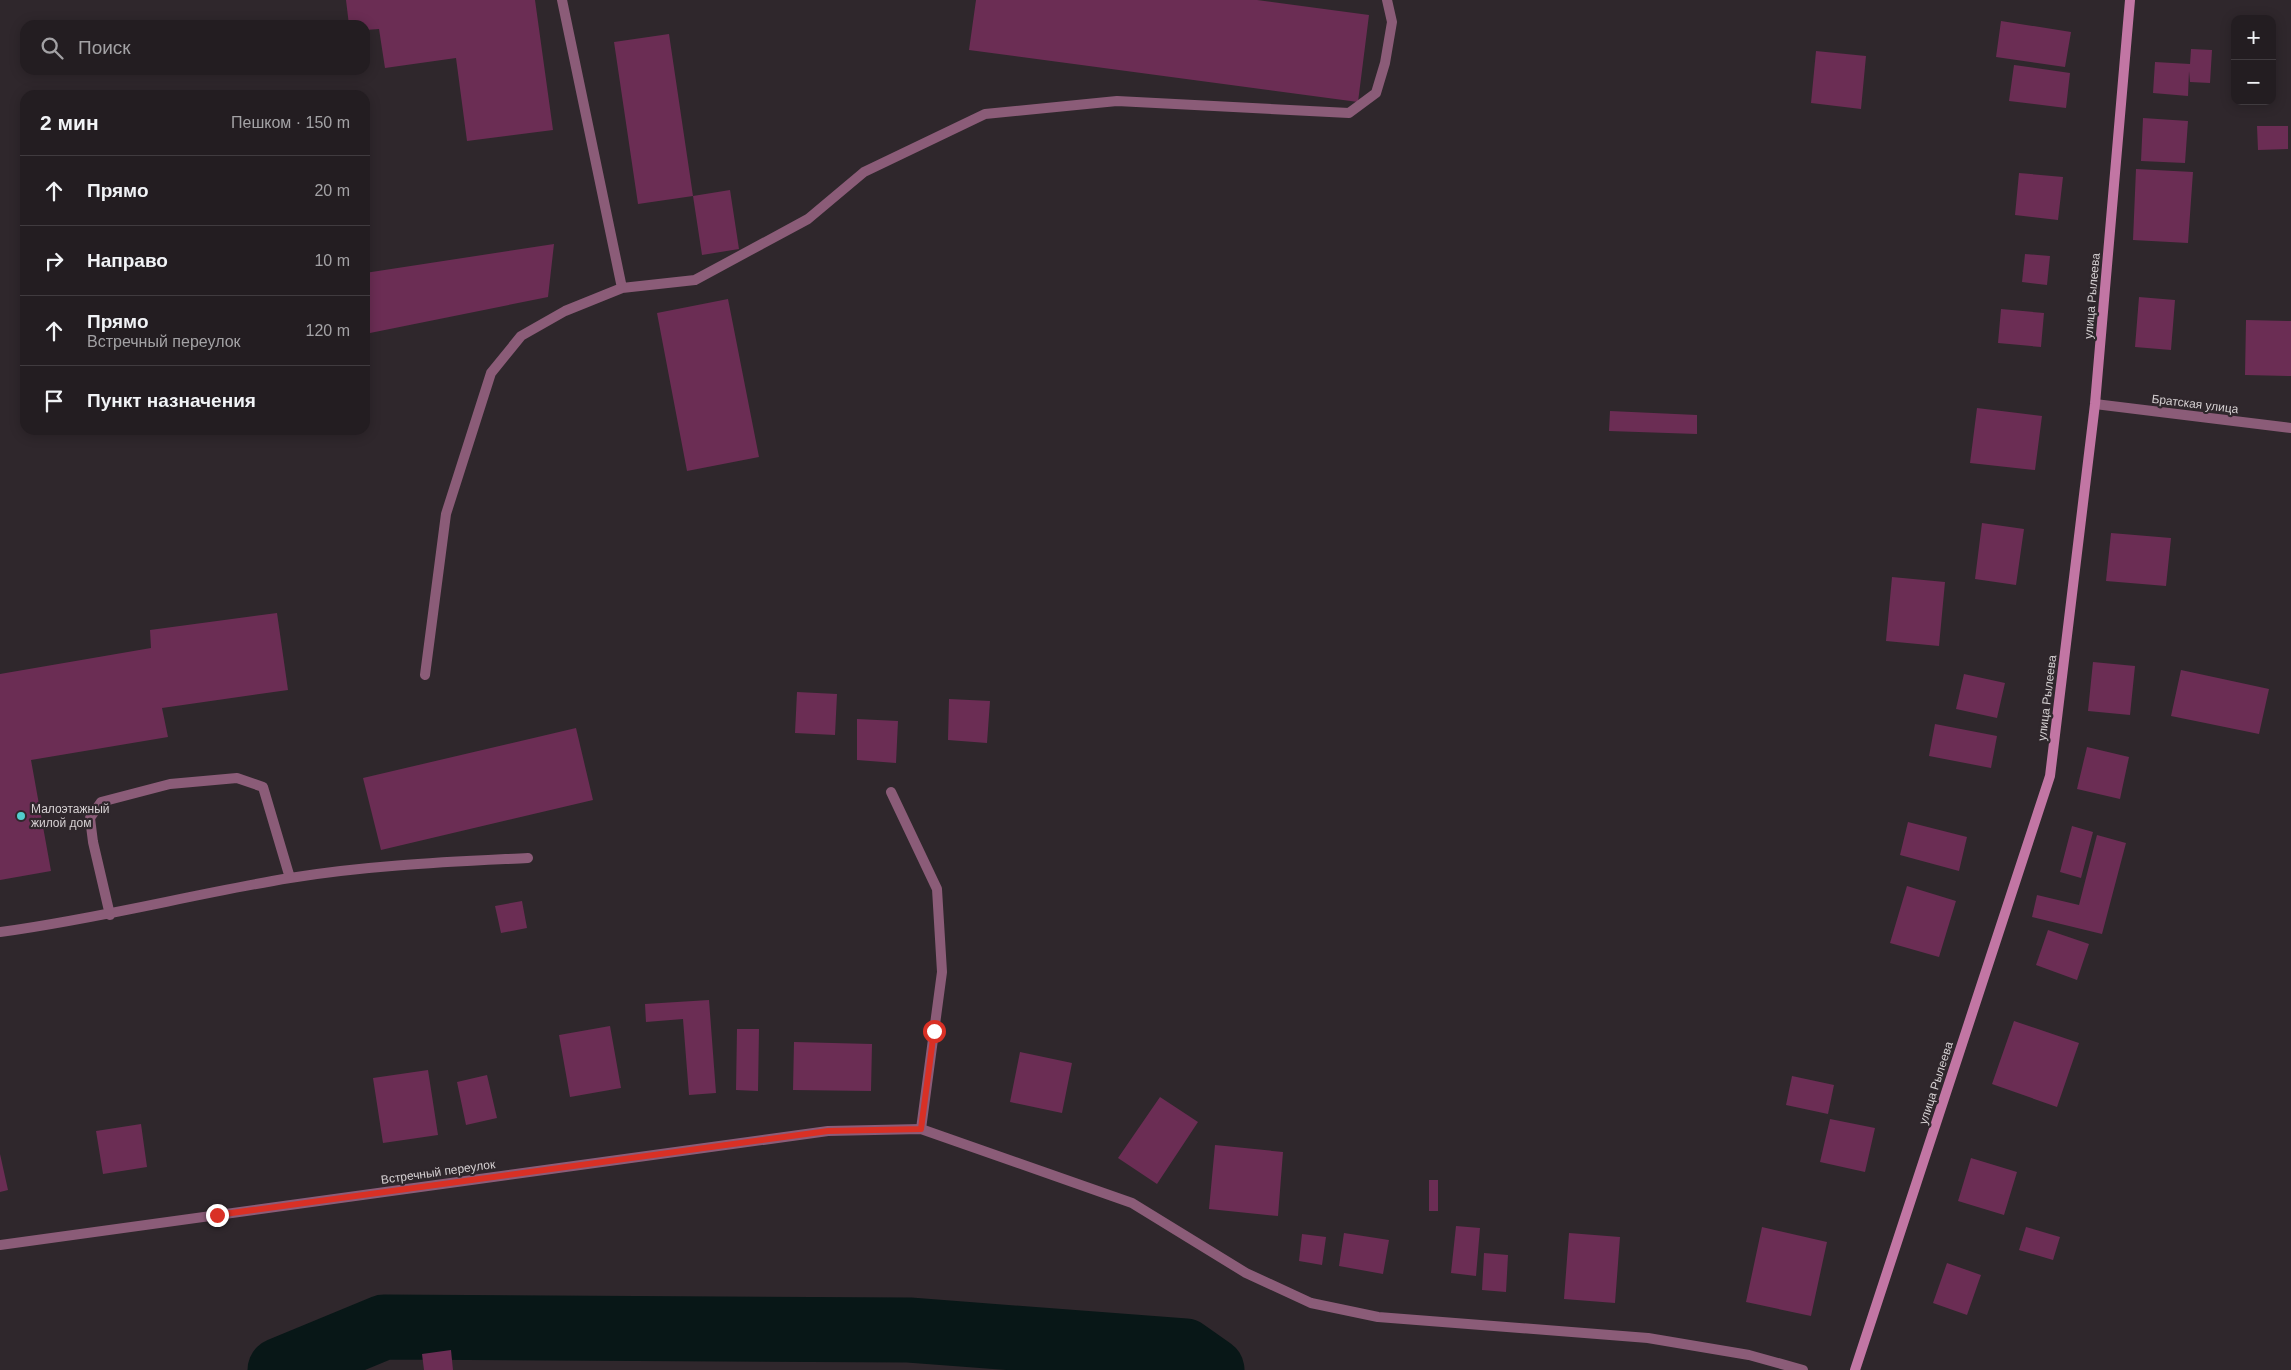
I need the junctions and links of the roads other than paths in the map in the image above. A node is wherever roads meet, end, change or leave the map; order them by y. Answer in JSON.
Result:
{"nodes":[{"id":1,"x":562,"y":0,"type":"edge"},
{"id":2,"x":1386,"y":0,"type":"edge"},
{"id":3,"x":2130,"y":0,"type":"edge"},
{"id":4,"x":622,"y":288,"type":"junction"},
{"id":5,"x":2095,"y":404,"type":"junction"},
{"id":6,"x":2291,"y":428,"type":"edge"},
{"id":7,"x":425,"y":675,"type":"dead end"},
{"id":8,"x":891,"y":792,"type":"dead end"},
{"id":9,"x":528,"y":858,"type":"dead end"},
{"id":10,"x":290,"y":878,"type":"junction"},
{"id":11,"x":110,"y":915,"type":"junction"},
{"id":12,"x":0,"y":932,"type":"edge"},
{"id":13,"x":921,"y":1129,"type":"junction"},
{"id":14,"x":0,"y":1245,"type":"edge"},
{"id":15,"x":1802,"y":1370,"type":"edge"},
{"id":16,"x":1855,"y":1370,"type":"edge"}],
"edges":[{"from":1,"to":4,"type":"street"},
{"from":2,"to":4,"type":"street"},
{"from":3,"to":5,"type":"street","name":"улица Рылеева"},
{"from":4,"to":7,"type":"street"},
{"from":5,"to":6,"type":"street","name":"Братская улица"},
{"from":5,"to":16,"type":"street","name":"улица Рылеева"},
{"from":8,"to":13,"type":"street"},
{"from":9,"to":10,"type":"street"},
{"from":10,"to":11,"type":"street"},
{"from":10,"to":11,"type":"street"},
{"from":11,"to":12,"type":"street"},
{"from":13,"to":14,"type":"street","name":"Встречный переулок"},
{"from":13,"to":15,"type":"street","name":"Встречный переулок"}]}
